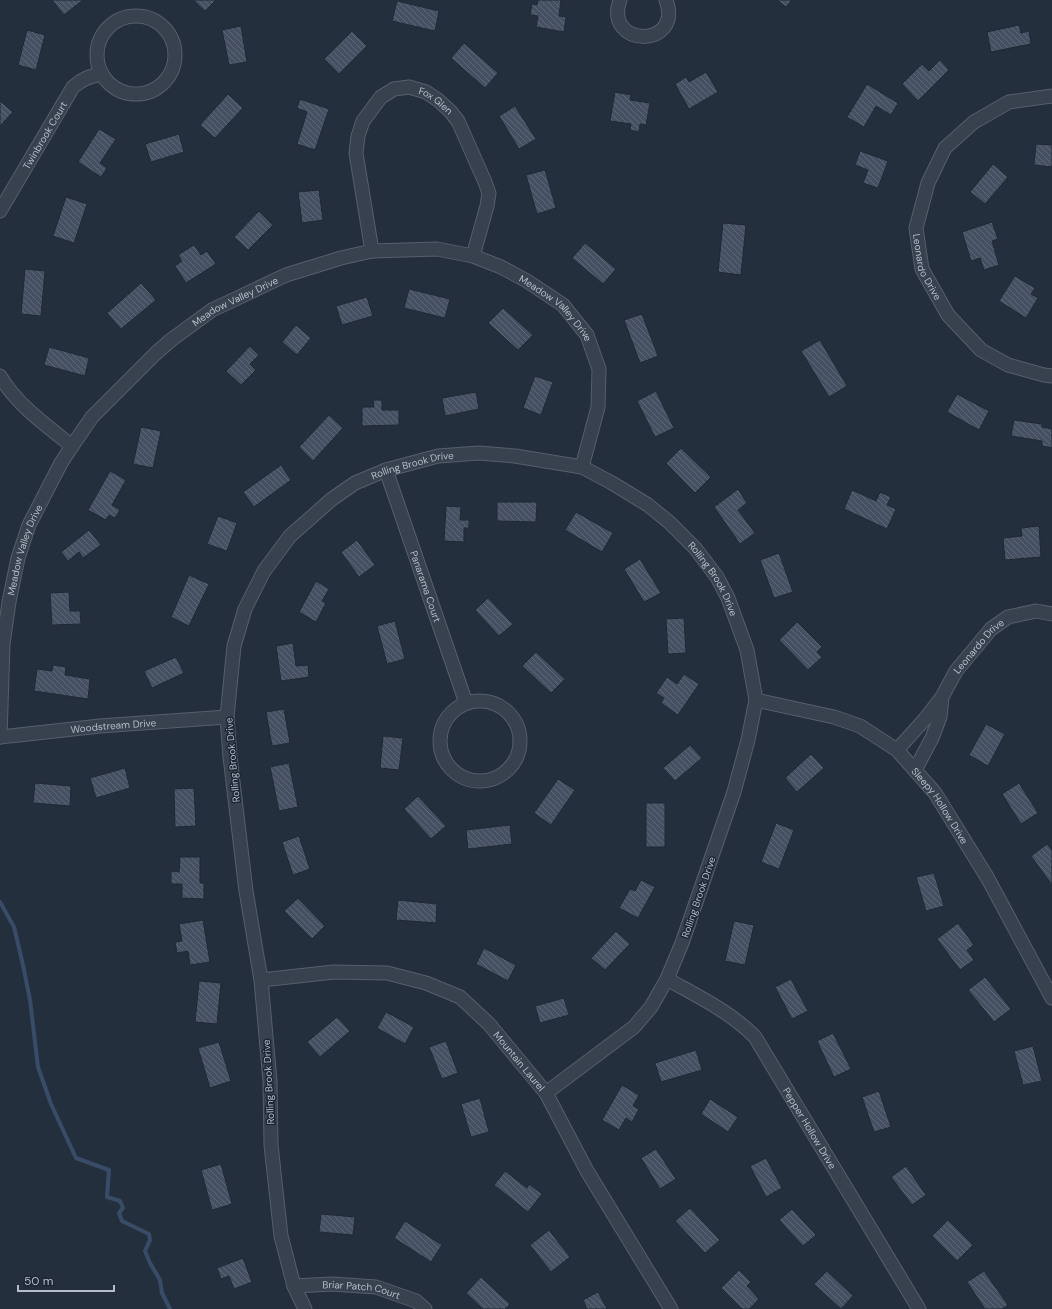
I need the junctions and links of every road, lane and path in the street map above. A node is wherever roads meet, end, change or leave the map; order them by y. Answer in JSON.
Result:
{"nodes":[{"id":1,"x":620,"y":0,"type":"edge"},
{"id":2,"x":666,"y":0,"type":"edge"},
{"id":3,"x":102,"y":74,"type":"junction"},
{"id":4,"x":1052,"y":96,"type":"edge"},
{"id":5,"x":0,"y":211,"type":"edge"},
{"id":6,"x":372,"y":251,"type":"junction"},
{"id":7,"x":473,"y":256,"type":"junction"},
{"id":8,"x":0,"y":376,"type":"edge"},
{"id":9,"x":1052,"y":376,"type":"edge"},
{"id":10,"x":72,"y":446,"type":"junction"},
{"id":11,"x":582,"y":467,"type":"junction"},
{"id":12,"x":386,"y":470,"type":"junction"},
{"id":13,"x":1052,"y":614,"type":"edge"},
{"id":14,"x":942,"y":696,"type":"junction"},
{"id":15,"x":756,"y":700,"type":"junction"},
{"id":16,"x":466,"y":704,"type":"junction"},
{"id":17,"x":227,"y":717,"type":"junction"},
{"id":18,"x":0,"y":737,"type":"edge"},
{"id":19,"x":897,"y":750,"type":"junction"},
{"id":20,"x":915,"y":770,"type":"junction"},
{"id":21,"x":667,"y":979,"type":"junction"},
{"id":22,"x":261,"y":980,"type":"junction"},
{"id":23,"x":1052,"y":998,"type":"edge"},
{"id":24,"x":546,"y":1093,"type":"junction"},
{"id":25,"x":294,"y":1286,"type":"junction"},
{"id":26,"x":305,"y":1309,"type":"edge"},
{"id":27,"x":425,"y":1309,"type":"edge"},
{"id":28,"x":671,"y":1309,"type":"edge"},
{"id":29,"x":919,"y":1309,"type":"edge"}],
"edges":[{"from":1,"to":2,"type":"street"},
{"from":3,"to":3,"type":"street"},
{"from":3,"to":5,"type":"street","name":"Twinbrook Court"},
{"from":4,"to":9,"type":"street","name":"Leonardo Drive"},
{"from":6,"to":7,"type":"street","name":"Meadow Valley Drive"},
{"from":6,"to":7,"type":"street","name":"Fox Glen"},
{"from":6,"to":10,"type":"street","name":"Meadow Valley Drive"},
{"from":7,"to":11,"type":"street","name":"Meadow Valley Drive"},
{"from":8,"to":10,"type":"street"},
{"from":10,"to":18,"type":"street","name":"Meadow Valley Drive"},
{"from":11,"to":12,"type":"street","name":"Rolling Brook Drive"},
{"from":11,"to":15,"type":"street","name":"Rolling Brook Drive"},
{"from":12,"to":16,"type":"street","name":"Panarama Court"},
{"from":12,"to":17,"type":"street","name":"Rolling Brook Drive"},
{"from":13,"to":14,"type":"street","name":"Leonardo Drive"},
{"from":14,"to":19,"type":"street","name":"Leonardo Drive"},
{"from":14,"to":20,"type":"street","name":"Leonardo Drive"},
{"from":15,"to":19,"type":"street","name":"Sleepy Hollow Drive"},
{"from":15,"to":21,"type":"street","name":"Rolling Brook Drive"},
{"from":16,"to":16,"type":"street"},
{"from":17,"to":18,"type":"street","name":"Woodstream Drive"},
{"from":17,"to":22,"type":"street","name":"Rolling Brook Drive"},
{"from":19,"to":20,"type":"street","name":"Sleepy Hollow Drive"},
{"from":20,"to":23,"type":"street","name":"Sleepy Hollow Drive"},
{"from":21,"to":24,"type":"street","name":"Rolling Brook Drive"},
{"from":21,"to":29,"type":"street","name":"Pepper Hollow Drive"},
{"from":22,"to":24,"type":"street","name":"Mountain Laurel"},
{"from":22,"to":25,"type":"street","name":"Rolling Brook Drive"},
{"from":24,"to":28,"type":"street","name":"Mountain Laurel"},
{"from":25,"to":26,"type":"street","name":"Rolling Brook Drive"},
{"from":25,"to":27,"type":"street","name":"Briar Patch Court"}]}
